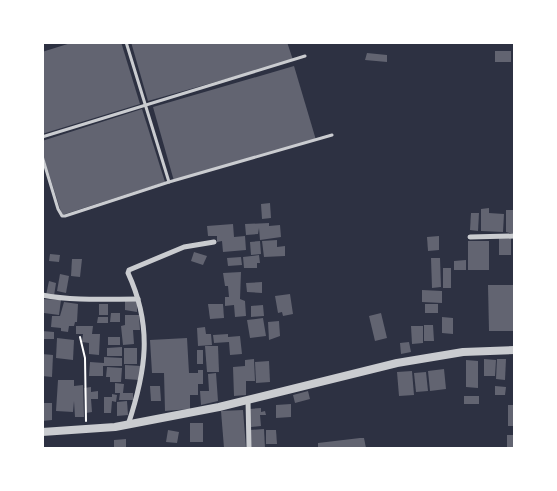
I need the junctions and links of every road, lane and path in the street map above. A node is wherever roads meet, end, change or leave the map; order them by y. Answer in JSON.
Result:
{"nodes":[{"id":1,"x":126,"y":42,"type":"edge"},
{"id":2,"x":305,"y":56,"type":"dead end"},
{"id":3,"x":144,"y":105,"type":"junction"},
{"id":4,"x":332,"y":136,"type":"dead end"},
{"id":5,"x":42,"y":137,"type":"edge"},
{"id":6,"x":42,"y":156,"type":"edge"},
{"id":7,"x":169,"y":182,"type":"junction"},
{"id":8,"x":514,"y":236,"type":"edge"},
{"id":9,"x":470,"y":237,"type":"dead end"},
{"id":10,"x":214,"y":242,"type":"dead end"},
{"id":11,"x":42,"y":295,"type":"edge"},
{"id":12,"x":138,"y":299,"type":"junction"},
{"id":13,"x":80,"y":337,"type":"dead end"},
{"id":14,"x":514,"y":350,"type":"edge"},
{"id":15,"x":248,"y":400,"type":"junction"},
{"id":16,"x":128,"y":425,"type":"junction"},
{"id":17,"x":88,"y":430,"type":"junction"},
{"id":18,"x":42,"y":432,"type":"edge"},
{"id":19,"x":250,"y":448,"type":"edge"}],
"edges":[{"from":1,"to":3,"type":"lane"},
{"from":2,"to":3,"type":"lane"},
{"from":3,"to":5,"type":"lane"},
{"from":3,"to":7,"type":"lane"},
{"from":4,"to":7,"type":"lane"},
{"from":6,"to":7,"type":"lane"},
{"from":8,"to":9,"type":"street"},
{"from":10,"to":12,"type":"street"},
{"from":11,"to":12,"type":"street"},
{"from":12,"to":16,"type":"street"},
{"from":13,"to":17,"type":"path"},
{"from":14,"to":15,"type":"street"},
{"from":15,"to":16,"type":"street"},
{"from":15,"to":19,"type":"street"},
{"from":16,"to":17,"type":"street"},
{"from":17,"to":18,"type":"street"}]}
